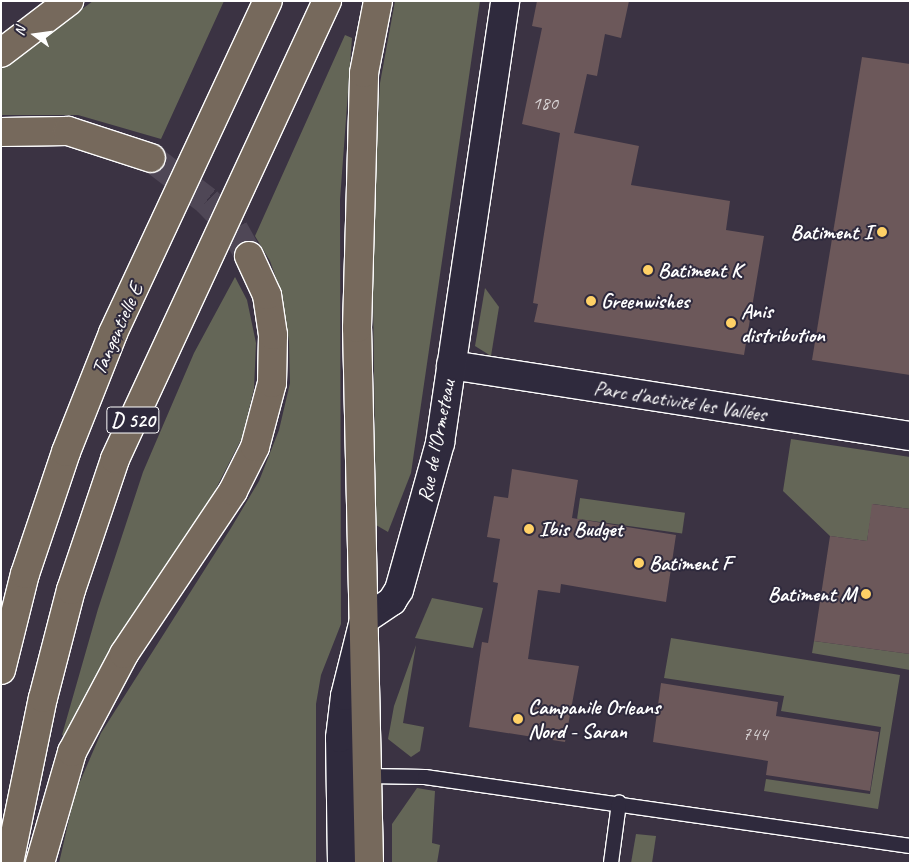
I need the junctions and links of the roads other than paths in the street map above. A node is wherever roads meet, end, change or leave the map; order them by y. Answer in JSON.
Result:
{"nodes":[{"id":1,"x":69,"y":1,"type":"edge"},
{"id":2,"x":268,"y":1,"type":"edge"},
{"id":3,"x":327,"y":1,"type":"edge"},
{"id":4,"x":378,"y":1,"type":"edge"},
{"id":5,"x":505,"y":1,"type":"edge"},
{"id":6,"x":1,"y":53,"type":"edge"},
{"id":7,"x":1,"y":132,"type":"edge"},
{"id":8,"x":151,"y":158,"type":"tunnel mouth"},
{"id":9,"x":249,"y":256,"type":"tunnel mouth"},
{"id":10,"x":451,"y":365,"type":"junction"},
{"id":11,"x":910,"y":436,"type":"edge"},
{"id":12,"x":364,"y":620,"type":"junction"},
{"id":13,"x":1,"y":670,"type":"edge"},
{"id":14,"x":354,"y":776,"type":"junction"},
{"id":15,"x":619,"y":803,"type":"junction"},
{"id":16,"x":910,"y":846,"type":"edge"},
{"id":17,"x":9,"y":863,"type":"edge"},
{"id":18,"x":40,"y":863,"type":"edge"},
{"id":19,"x":342,"y":863,"type":"edge"},
{"id":20,"x":369,"y":863,"type":"edge"},
{"id":21,"x":611,"y":863,"type":"edge"}],
"edges":[{"from":1,"to":6,"type":"main road"},
{"from":2,"to":13,"type":"main road","name":"Tangentielle E","number":"D 520"},
{"from":3,"to":17,"type":"main road","number":"D 520"},
{"from":4,"to":12,"type":"main road"},
{"from":5,"to":10,"type":"street","name":"Rue de l'Ormeteau"},
{"from":7,"to":8,"type":"main road"},
{"from":9,"to":18,"type":"main road"},
{"from":10,"to":11,"type":"street","name":"Parc d'activité les Vallées"},
{"from":10,"to":12,"type":"street","name":"Rue de l'Ormeteau"},
{"from":12,"to":14,"type":"main road"},
{"from":14,"to":15,"type":"lane"},
{"from":14,"to":19,"type":"street"},
{"from":14,"to":20,"type":"main road"},
{"from":15,"to":16,"type":"lane"},
{"from":15,"to":21,"type":"lane"}]}
